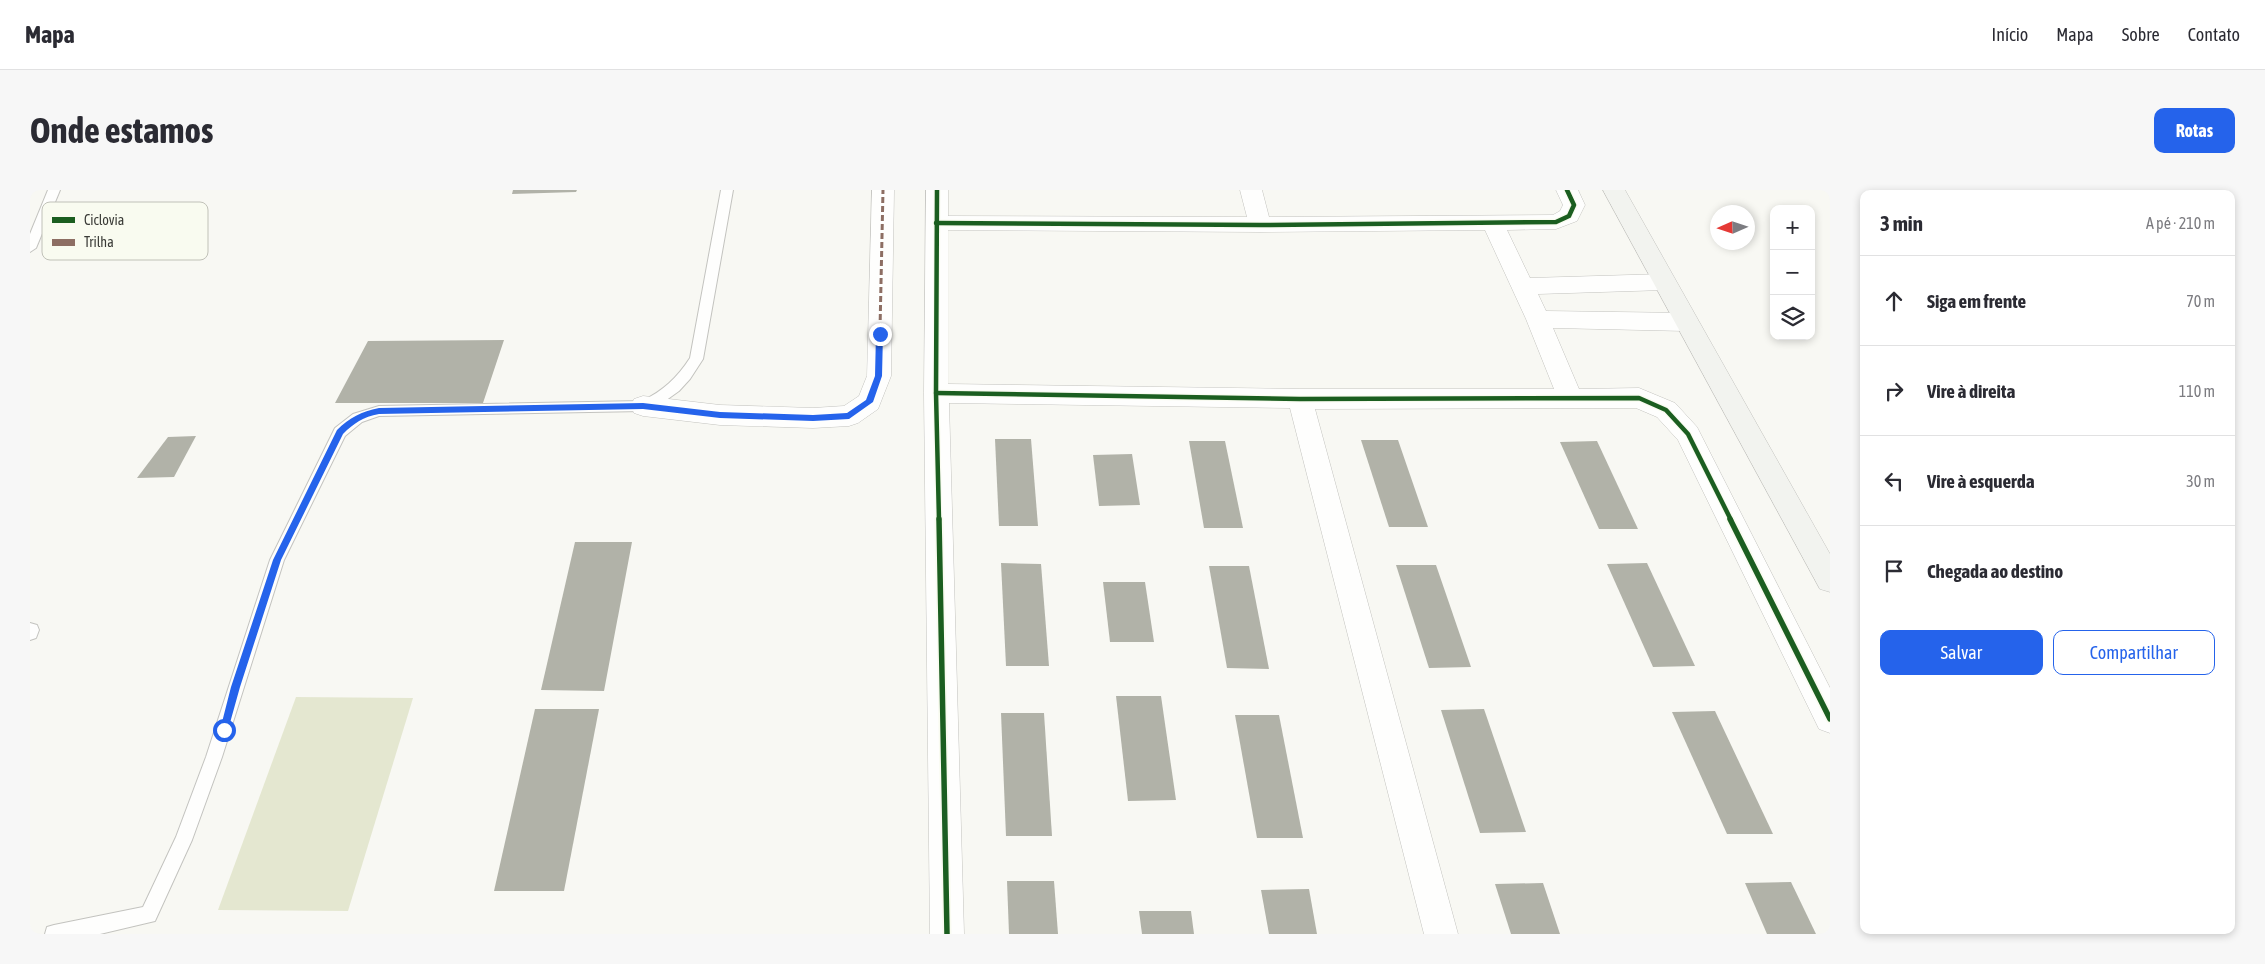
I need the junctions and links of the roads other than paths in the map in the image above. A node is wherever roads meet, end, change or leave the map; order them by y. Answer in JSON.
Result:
{"nodes":[{"id":1,"x":54,"y":190,"type":"edge"},
{"id":2,"x":727,"y":190,"type":"edge"},
{"id":3,"x":883,"y":190,"type":"edge"},
{"id":4,"x":937,"y":190,"type":"edge"},
{"id":5,"x":1251,"y":190,"type":"edge"},
{"id":6,"x":1567,"y":190,"type":"edge"},
{"id":7,"x":1614,"y":190,"type":"edge"},
{"id":8,"x":49,"y":202,"type":"edge"},
{"id":9,"x":42,"y":219,"type":"edge"},
{"id":10,"x":936,"y":223,"type":"junction"},
{"id":11,"x":1493,"y":223,"type":"junction"},
{"id":12,"x":1260,"y":225,"type":"junction"},
{"id":13,"x":30,"y":248,"type":"edge"},
{"id":14,"x":1664,"y":282,"type":"junction"},
{"id":15,"x":1524,"y":286,"type":"junction"},
{"id":16,"x":1538,"y":320,"type":"junction"},
{"id":17,"x":1686,"y":322,"type":"junction"},
{"id":18,"x":936,"y":393,"type":"junction"},
{"id":19,"x":1300,"y":398,"type":"junction"},
{"id":20,"x":1570,"y":398,"type":"junction"},
{"id":21,"x":643,"y":406,"type":"junction"},
{"id":22,"x":1830,"y":580,"type":"edge"},
{"id":23,"x":1830,"y":719,"type":"edge"},
{"id":24,"x":54,"y":934,"type":"edge"},
{"id":25,"x":947,"y":934,"type":"edge"},
{"id":26,"x":1441,"y":934,"type":"edge"}],
"edges":[{"from":1,"to":8,"type":"lane"},
{"from":2,"to":21,"type":"lane"},
{"from":3,"to":21,"type":"street"},
{"from":4,"to":10,"type":"street"},
{"from":5,"to":12,"type":"street"},
{"from":6,"to":11,"type":"street"},
{"from":7,"to":14,"type":"street"},
{"from":9,"to":13,"type":"lane"},
{"from":10,"to":12,"type":"street"},
{"from":10,"to":18,"type":"street"},
{"from":11,"to":12,"type":"street"},
{"from":11,"to":15,"type":"street"},
{"from":14,"to":15,"type":"street"},
{"from":14,"to":17,"type":"street"},
{"from":15,"to":16,"type":"street"},
{"from":16,"to":17,"type":"street"},
{"from":16,"to":20,"type":"street"},
{"from":17,"to":22,"type":"street"},
{"from":18,"to":19,"type":"street"},
{"from":18,"to":25,"type":"street"},
{"from":19,"to":20,"type":"street"},
{"from":19,"to":26,"type":"street"},
{"from":20,"to":23,"type":"street"},
{"from":21,"to":24,"type":"lane"}]}
